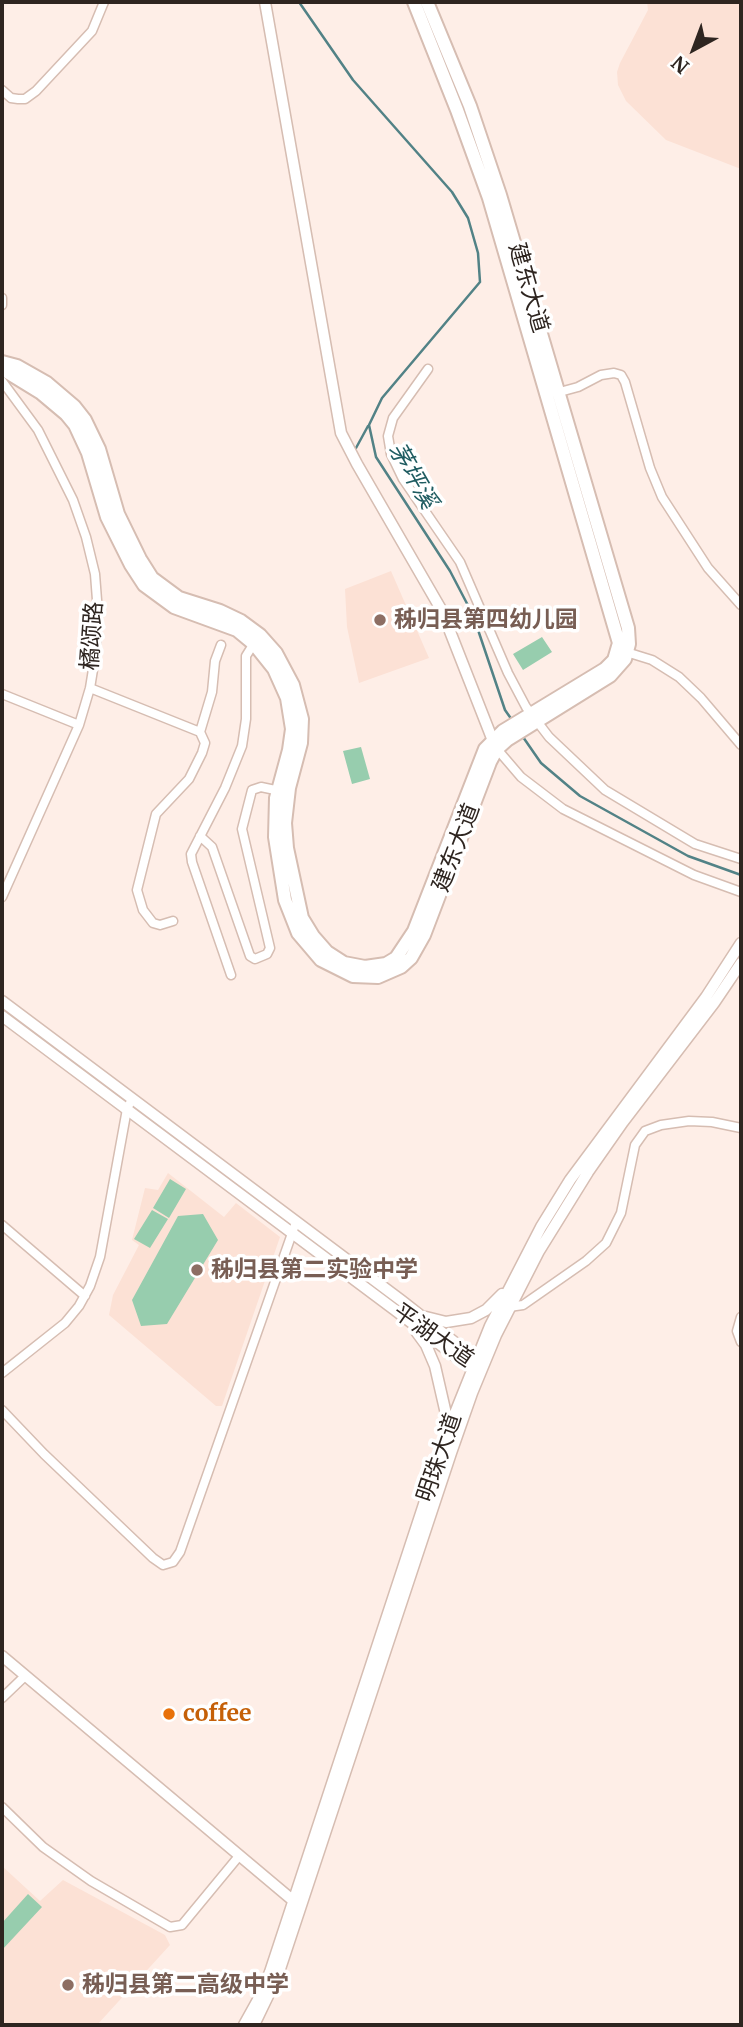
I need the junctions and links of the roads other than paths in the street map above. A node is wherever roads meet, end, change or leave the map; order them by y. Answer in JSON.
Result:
{"nodes":[{"id":1,"x":104,"y":2,"type":"edge"},
{"id":2,"x":265,"y":2,"type":"edge"},
{"id":3,"x":414,"y":2,"type":"edge"},
{"id":4,"x":427,"y":2,"type":"edge"},
{"id":5,"x":2,"y":90,"type":"edge"},
{"id":6,"x":2,"y":298,"type":"edge"},
{"id":7,"x":2,"y":305,"type":"edge"},
{"id":8,"x":2,"y":362,"type":"edge"},
{"id":9,"x":2,"y":369,"type":"edge"},
{"id":10,"x":428,"y":369,"type":"dead end"},
{"id":11,"x":2,"y":381,"type":"edge"},
{"id":12,"x":41,"y":393,"type":"junction"},
{"id":13,"x":553,"y":394,"type":"junction"},
{"id":14,"x":22,"y":406,"type":"junction"},
{"id":15,"x":741,"y":605,"type":"edge"},
{"id":16,"x":257,"y":640,"type":"junction"},
{"id":17,"x":221,"y":645,"type":"dead end"},
{"id":18,"x":623,"y":651,"type":"junction"},
{"id":19,"x":90,"y":688,"type":"junction"},
{"id":20,"x":2,"y":694,"type":"edge"},
{"id":21,"x":530,"y":720,"type":"junction"},
{"id":22,"x":79,"y":725,"type":"junction"},
{"id":23,"x":200,"y":733,"type":"junction"},
{"id":24,"x":500,"y":740,"type":"junction"},
{"id":25,"x":741,"y":745,"type":"edge"},
{"id":26,"x":283,"y":792,"type":"junction"},
{"id":27,"x":200,"y":836,"type":"junction"},
{"id":28,"x":741,"y":859,"type":"edge"},
{"id":29,"x":741,"y":892,"type":"edge"},
{"id":30,"x":2,"y":897,"type":"edge"},
{"id":31,"x":173,"y":921,"type":"dead end"},
{"id":32,"x":741,"y":943,"type":"edge"},
{"id":33,"x":741,"y":963,"type":"edge"},
{"id":34,"x":231,"y":975,"type":"dead end"},
{"id":35,"x":2,"y":994,"type":"edge"},
{"id":36,"x":2,"y":1001,"type":"edge"},
{"id":37,"x":12,"y":1008,"type":"junction"},
{"id":38,"x":2,"y":1016,"type":"edge"},
{"id":39,"x":676,"y":1046,"type":"junction"},
{"id":40,"x":132,"y":1099,"type":"junction"},
{"id":41,"x":127,"y":1110,"type":"junction"},
{"id":42,"x":741,"y":1128,"type":"edge"},
{"id":43,"x":2,"y":1225,"type":"edge"},
{"id":44,"x":293,"y":1227,"type":"junction"},
{"id":45,"x":514,"y":1276,"type":"junction"},
{"id":46,"x":85,"y":1296,"type":"junction"},
{"id":47,"x":398,"y":1306,"type":"junction"},
{"id":48,"x":509,"y":1307,"type":"junction"},
{"id":49,"x":741,"y":1317,"type":"edge"},
{"id":50,"x":741,"y":1342,"type":"edge"},
{"id":51,"x":476,"y":1366,"type":"junction"},
{"id":52,"x":2,"y":1373,"type":"edge"},
{"id":53,"x":2,"y":1409,"type":"edge"},
{"id":54,"x":449,"y":1429,"type":"junction"},
{"id":55,"x":2,"y":1656,"type":"edge"},
{"id":56,"x":25,"y":1676,"type":"junction"},
{"id":57,"x":2,"y":1698,"type":"edge"},
{"id":58,"x":2,"y":1807,"type":"edge"},
{"id":59,"x":239,"y":1856,"type":"junction"},
{"id":60,"x":297,"y":1904,"type":"junction"},
{"id":61,"x":244,"y":2025,"type":"edge"},
{"id":62,"x":254,"y":2025,"type":"edge"}],
"edges":[{"from":1,"to":5,"type":"street"},
{"from":2,"to":24,"type":"main road"},
{"from":3,"to":13,"type":"highway","name":"建东大道"},
{"from":4,"to":13,"type":"highway","name":"建东大道"},
{"from":6,"to":7,"type":"street"},
{"from":8,"to":16,"type":"highway","name":"建东大道"},
{"from":9,"to":12,"type":"highway","name":"建东大道"},
{"from":10,"to":21,"type":"street"},
{"from":11,"to":14,"type":"street","name":"橘颂路"},
{"from":12,"to":14,"type":"street"},
{"from":12,"to":16,"type":"highway","name":"建东大道"},
{"from":13,"to":15,"type":"street"},
{"from":13,"to":18,"type":"highway","name":"建东大道"},
{"from":14,"to":19,"type":"street","name":"橘颂路"},
{"from":16,"to":26,"type":"highway","name":"建东大道"},
{"from":16,"to":27,"type":"street"},
{"from":17,"to":23,"type":"street"},
{"from":18,"to":21,"type":"highway"},
{"from":18,"to":25,"type":"street"},
{"from":19,"to":22,"type":"street","name":"橘颂路"},
{"from":19,"to":23,"type":"street"},
{"from":20,"to":22,"type":"street"},
{"from":21,"to":24,"type":"highway"},
{"from":21,"to":28,"type":"street"},
{"from":22,"to":30,"type":"street","name":"橘颂路"},
{"from":23,"to":31,"type":"street"},
{"from":24,"to":26,"type":"highway","name":"建东大道"},
{"from":24,"to":29,"type":"street"},
{"from":26,"to":27,"type":"street"},
{"from":27,"to":34,"type":"street"},
{"from":32,"to":39,"type":"main road","name":"明珠大道"},
{"from":33,"to":39,"type":"main road","name":"明珠大道"},
{"from":35,"to":37,"type":"street"},
{"from":36,"to":37,"type":"main road","name":"平湖大道"},
{"from":37,"to":40,"type":"main road","name":"平湖大道"},
{"from":38,"to":41,"type":"main road","name":"平湖大道"},
{"from":39,"to":45,"type":"main road","name":"明珠大道"},
{"from":39,"to":48,"type":"main road","name":"明珠大道"},
{"from":40,"to":41,"type":"street"},
{"from":40,"to":44,"type":"main road","name":"平湖大道"},
{"from":41,"to":44,"type":"main road","name":"平湖大道"},
{"from":41,"to":46,"type":"street"},
{"from":42,"to":48,"type":"street"},
{"from":43,"to":46,"type":"street"},
{"from":44,"to":47,"type":"main road","name":"平湖大道"},
{"from":44,"to":53,"type":"street"},
{"from":45,"to":47,"type":"main road"},
{"from":45,"to":51,"type":"main road","name":"明珠大道"},
{"from":46,"to":52,"type":"street"},
{"from":47,"to":51,"type":"main road","name":"平湖大道"},
{"from":47,"to":54,"type":"main road"},
{"from":48,"to":51,"type":"main road","name":"明珠大道"},
{"from":49,"to":50,"type":"street"},
{"from":51,"to":54,"type":"main road","name":"明珠大道"},
{"from":51,"to":60,"type":"main road","name":"明珠大道"},
{"from":54,"to":60,"type":"main road","name":"明珠大道"},
{"from":55,"to":56,"type":"main road"},
{"from":56,"to":57,"type":"street"},
{"from":56,"to":59,"type":"main road"},
{"from":58,"to":59,"type":"street"},
{"from":59,"to":60,"type":"main road"},
{"from":60,"to":61,"type":"main road","name":"明珠大道"},
{"from":60,"to":62,"type":"main road","name":"明珠大道"}]}
